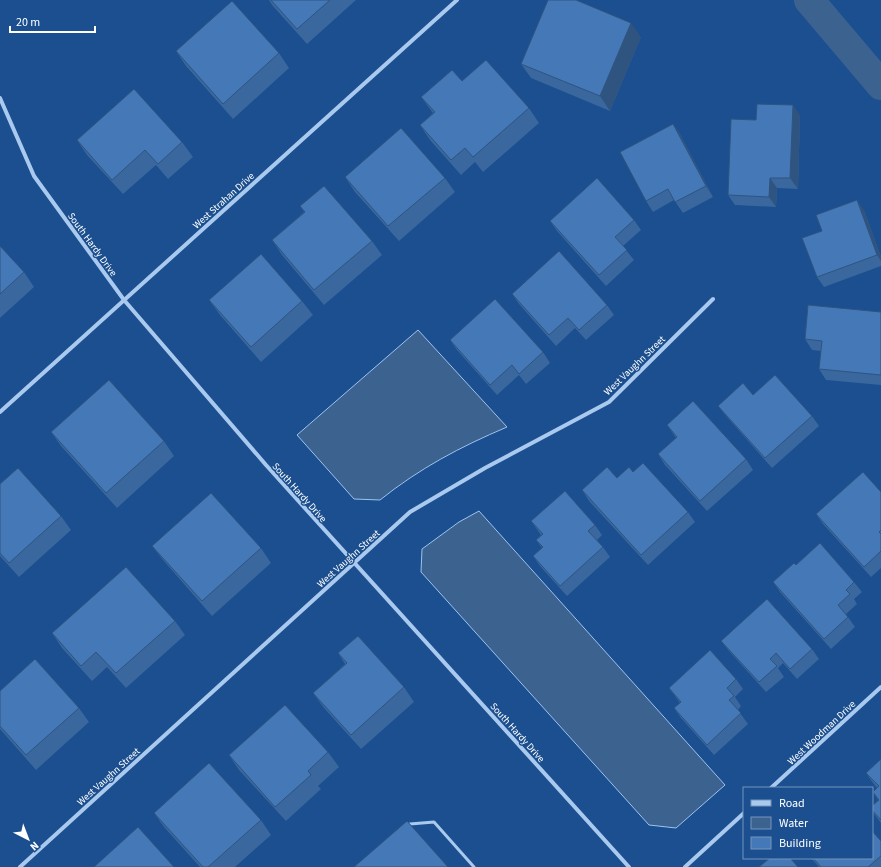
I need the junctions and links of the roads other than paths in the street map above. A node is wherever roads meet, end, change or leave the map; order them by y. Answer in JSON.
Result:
{"nodes":[{"id":1,"x":457,"y":0,"type":"edge"},
{"id":2,"x":0,"y":98,"type":"edge"},
{"id":3,"x":713,"y":299,"type":"dead end"},
{"id":4,"x":124,"y":300,"type":"junction"},
{"id":5,"x":0,"y":412,"type":"edge"},
{"id":6,"x":354,"y":563,"type":"junction"},
{"id":7,"x":881,"y":687,"type":"edge"},
{"id":8,"x":772,"y":787,"type":"edge"},
{"id":9,"x":743,"y":814,"type":"edge"},
{"id":10,"x":404,"y":829,"type":"edge"},
{"id":11,"x":20,"y":867,"type":"edge"},
{"id":12,"x":474,"y":867,"type":"edge"},
{"id":13,"x":629,"y":867,"type":"edge"},
{"id":14,"x":685,"y":867,"type":"edge"}],
"edges":[{"from":1,"to":4,"type":"street","name":"West Strahan Drive"},
{"from":2,"to":4,"type":"street","name":"South Hardy Drive"},
{"from":3,"to":6,"type":"street","name":"West Vaughn Street"},
{"from":4,"to":5,"type":"street","name":"West Strahan Drive"},
{"from":4,"to":6,"type":"street","name":"South Hardy Drive"},
{"from":6,"to":11,"type":"street","name":"West Vaughn Street"},
{"from":6,"to":13,"type":"street","name":"South Hardy Drive"},
{"from":7,"to":8,"type":"street","name":"West Woodman Drive"},
{"from":9,"to":14,"type":"street"},
{"from":10,"to":12,"type":"lane"}]}
